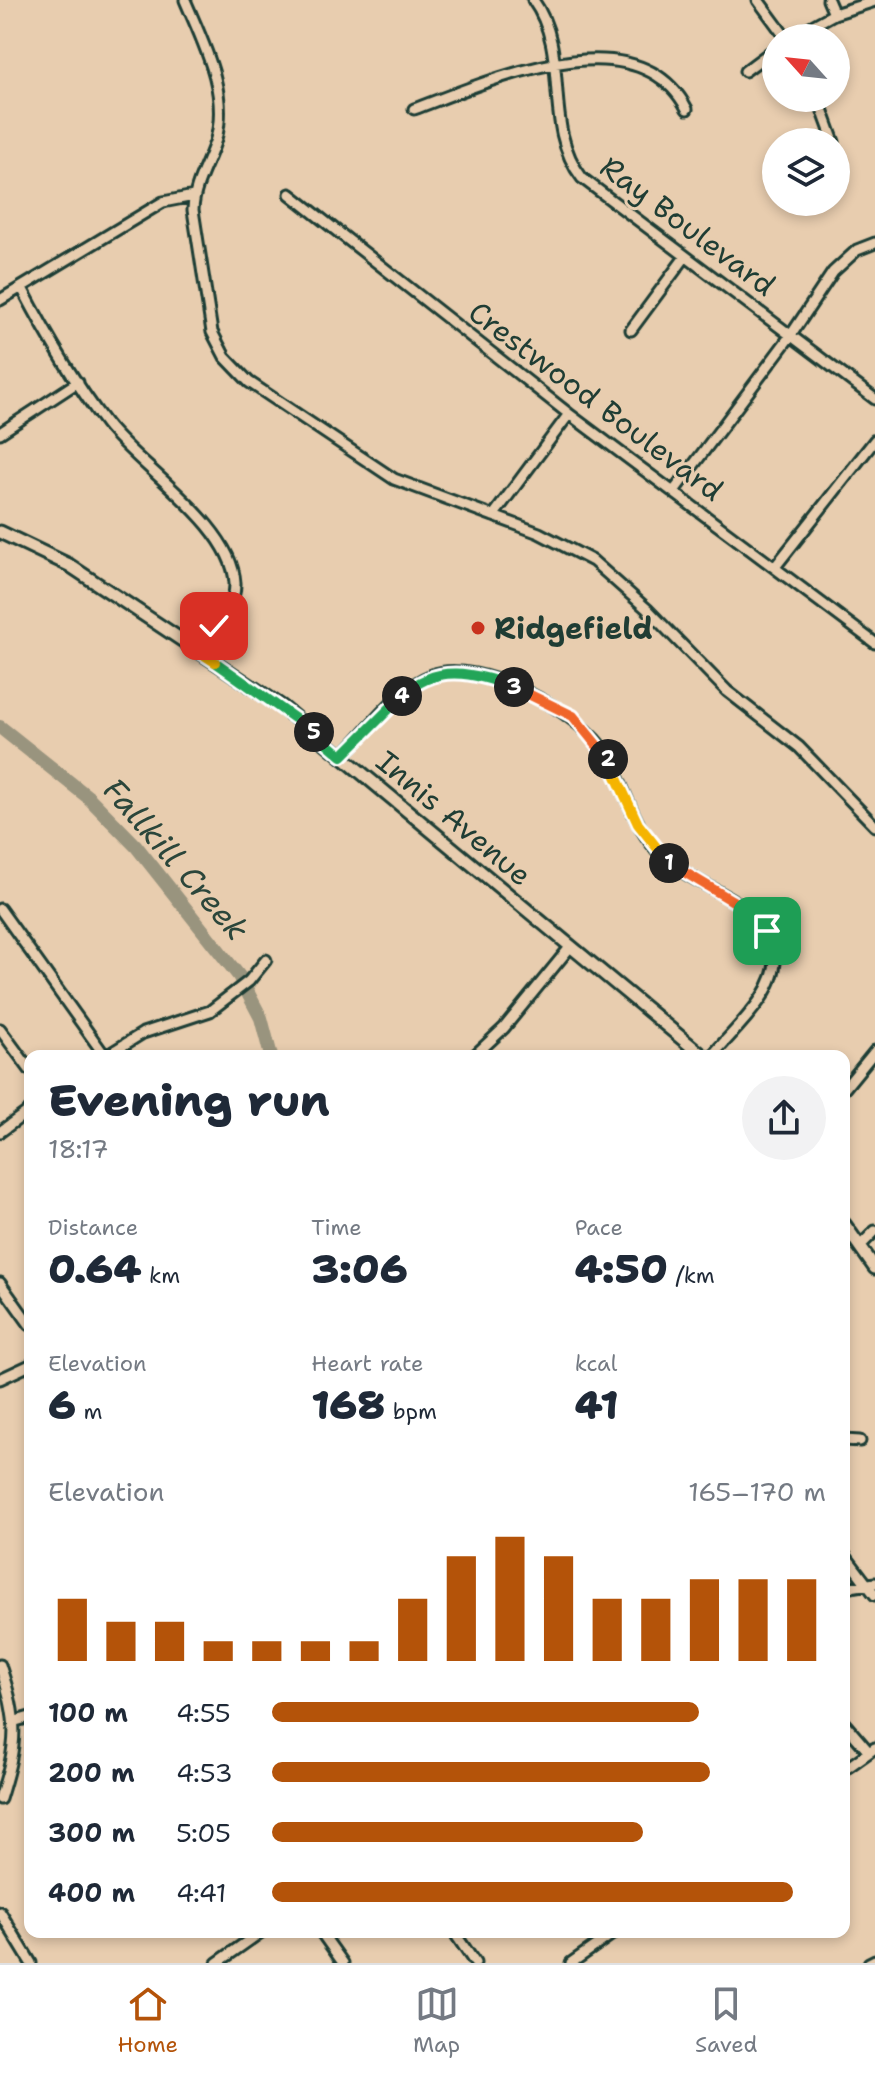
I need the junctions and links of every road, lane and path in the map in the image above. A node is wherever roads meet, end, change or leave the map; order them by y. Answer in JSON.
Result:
{"nodes":[{"id":1,"x":185,"y":0,"type":"edge"},
{"id":2,"x":533,"y":0,"type":"edge"},
{"id":3,"x":758,"y":0,"type":"edge"},
{"id":4,"x":828,"y":0,"type":"edge"},
{"id":5,"x":875,"y":1,"type":"edge"},
{"id":6,"x":834,"y":14,"type":"junction"},
{"id":7,"x":777,"y":24,"type":"edge"},
{"id":8,"x":815,"y":24,"type":"edge"},
{"id":9,"x":762,"y":58,"type":"edge"},
{"id":10,"x":556,"y":63,"type":"junction"},
{"id":11,"x":745,"y":71,"type":"dead end"},
{"id":12,"x":414,"y":109,"type":"dead end"},
{"id":13,"x":687,"y":109,"type":"dead end"},
{"id":14,"x":290,"y":194,"type":"dead end"},
{"id":15,"x":194,"y":196,"type":"junction"},
{"id":16,"x":875,"y":243,"type":"edge"},
{"id":17,"x":685,"y":257,"type":"junction"},
{"id":18,"x":22,"y":288,"type":"junction"},
{"id":19,"x":0,"y":300,"type":"edge"},
{"id":20,"x":631,"y":330,"type":"dead end"},
{"id":21,"x":791,"y":335,"type":"junction"},
{"id":22,"x":78,"y":382,"type":"junction"},
{"id":23,"x":875,"y":399,"type":"edge"},
{"id":24,"x":569,"y":414,"type":"junction"},
{"id":25,"x":0,"y":433,"type":"edge"},
{"id":26,"x":875,"y":440,"type":"edge"},
{"id":27,"x":674,"y":491,"type":"junction"},
{"id":28,"x":493,"y":516,"type":"junction"},
{"id":29,"x":0,"y":532,"type":"edge"},
{"id":30,"x":775,"y":567,"type":"junction"},
{"id":31,"x":875,"y":643,"type":"edge"},
{"id":32,"x":195,"y":649,"type":"junction"},
{"id":33,"x":342,"y":756,"type":"junction"},
{"id":34,"x":875,"y":826,"type":"edge"},
{"id":35,"x":0,"y":909,"type":"edge"},
{"id":36,"x":571,"y":946,"type":"junction"},
{"id":37,"x":266,"y":960,"type":"dead end"},
{"id":38,"x":0,"y":1029,"type":"edge"},
{"id":39,"x":101,"y":1050,"type":"edge"},
{"id":40,"x":115,"y":1050,"type":"edge"},
{"id":41,"x":480,"y":1050,"type":"edge"},
{"id":42,"x":696,"y":1050,"type":"edge"},
{"id":43,"x":717,"y":1050,"type":"edge"},
{"id":44,"x":875,"y":1051,"type":"edge"},
{"id":45,"x":24,"y":1062,"type":"edge"},
{"id":46,"x":850,"y":1082,"type":"edge"},
{"id":47,"x":24,"y":1114,"type":"edge"},
{"id":48,"x":0,"y":1132,"type":"edge"},
{"id":49,"x":875,"y":1231,"type":"edge"},
{"id":50,"x":850,"y":1233,"type":"edge"},
{"id":51,"x":860,"y":1246,"type":"junction"},
{"id":52,"x":875,"y":1268,"type":"edge"},
{"id":53,"x":0,"y":1283,"type":"edge"},
{"id":54,"x":24,"y":1317,"type":"edge"},
{"id":55,"x":24,"y":1368,"type":"edge"},
{"id":56,"x":0,"y":1379,"type":"edge"},
{"id":57,"x":850,"y":1440,"type":"edge"},
{"id":58,"x":860,"y":1441,"type":"dead end"},
{"id":59,"x":850,"y":1561,"type":"edge"},
{"id":60,"x":850,"y":1588,"type":"edge"},
{"id":61,"x":873,"y":1588,"type":"edge"},
{"id":62,"x":0,"y":1665,"type":"edge"},
{"id":63,"x":24,"y":1719,"type":"edge"},
{"id":64,"x":16,"y":1721,"type":"junction"},
{"id":65,"x":850,"y":1729,"type":"edge"},
{"id":66,"x":872,"y":1750,"type":"edge"},
{"id":67,"x":850,"y":1766,"type":"edge"},
{"id":68,"x":0,"y":1799,"type":"edge"},
{"id":69,"x":0,"y":1912,"type":"edge"},
{"id":70,"x":253,"y":1938,"type":"edge"},
{"id":71,"x":325,"y":1938,"type":"edge"},
{"id":72,"x":458,"y":1938,"type":"edge"},
{"id":73,"x":608,"y":1938,"type":"edge"},
{"id":74,"x":875,"y":1960,"type":"edge"},
{"id":75,"x":224,"y":1961,"type":"edge"},
{"id":76,"x":579,"y":1961,"type":"edge"},
{"id":77,"x":31,"y":1963,"type":"edge"},
{"id":78,"x":343,"y":1963,"type":"edge"},
{"id":79,"x":475,"y":1963,"type":"edge"},
{"id":80,"x":869,"y":1963,"type":"edge"}],
"edges":[{"from":1,"to":15,"type":"street"},
{"from":2,"to":10,"type":"street","name":"Ray Boulevard"},
{"from":3,"to":7,"type":"street"},
{"from":4,"to":6,"type":"street"},
{"from":5,"to":6,"type":"street"},
{"from":6,"to":8,"type":"street"},
{"from":9,"to":11,"type":"street"},
{"from":10,"to":12,"type":"street"},
{"from":10,"to":13,"type":"street"},
{"from":10,"to":17,"type":"street","name":"Ray Boulevard"},
{"from":14,"to":24,"type":"street","name":"Crestwood Boulevard"},
{"from":15,"to":18,"type":"street"},
{"from":15,"to":28,"type":"street"},
{"from":16,"to":21,"type":"street"},
{"from":17,"to":20,"type":"street"},
{"from":17,"to":21,"type":"street","name":"Ray Boulevard"},
{"from":18,"to":19,"type":"street"},
{"from":18,"to":22,"type":"street"},
{"from":21,"to":23,"type":"street","name":"Ray Boulevard"},
{"from":21,"to":27,"type":"street"},
{"from":22,"to":25,"type":"street"},
{"from":22,"to":32,"type":"street"},
{"from":24,"to":27,"type":"street","name":"Crestwood Boulevard"},
{"from":24,"to":28,"type":"street"},
{"from":26,"to":30,"type":"street"},
{"from":27,"to":30,"type":"street","name":"Crestwood Boulevard"},
{"from":28,"to":34,"type":"street"},
{"from":29,"to":32,"type":"main road","name":"Innis Avenue"},
{"from":30,"to":31,"type":"street","name":"Crestwood Boulevard"},
{"from":32,"to":33,"type":"main road","name":"Innis Avenue"},
{"from":33,"to":36,"type":"main road","name":"Innis Avenue"},
{"from":33,"to":43,"type":"street"},
{"from":35,"to":39,"type":"street"},
{"from":36,"to":41,"type":"street"},
{"from":36,"to":42,"type":"main road","name":"Innis Avenue"},
{"from":37,"to":40,"type":"street"},
{"from":38,"to":45,"type":"street"},
{"from":44,"to":46,"type":"street"},
{"from":47,"to":48,"type":"street"},
{"from":49,"to":51,"type":"street"},
{"from":50,"to":51,"type":"main road"},
{"from":51,"to":52,"type":"main road"},
{"from":53,"to":54,"type":"street"},
{"from":55,"to":56,"type":"street"},
{"from":57,"to":58,"type":"street"},
{"from":59,"to":61,"type":"street"},
{"from":60,"to":61,"type":"street"},
{"from":62,"to":64,"type":"street"},
{"from":63,"to":64,"type":"street"},
{"from":64,"to":68,"type":"street"},
{"from":65,"to":66,"type":"street"},
{"from":66,"to":67,"type":"street"},
{"from":69,"to":77,"type":"street"},
{"from":70,"to":75,"type":"street"},
{"from":71,"to":78,"type":"street"},
{"from":72,"to":79,"type":"street"},
{"from":73,"to":76,"type":"street"},
{"from":74,"to":80,"type":"street"}]}
